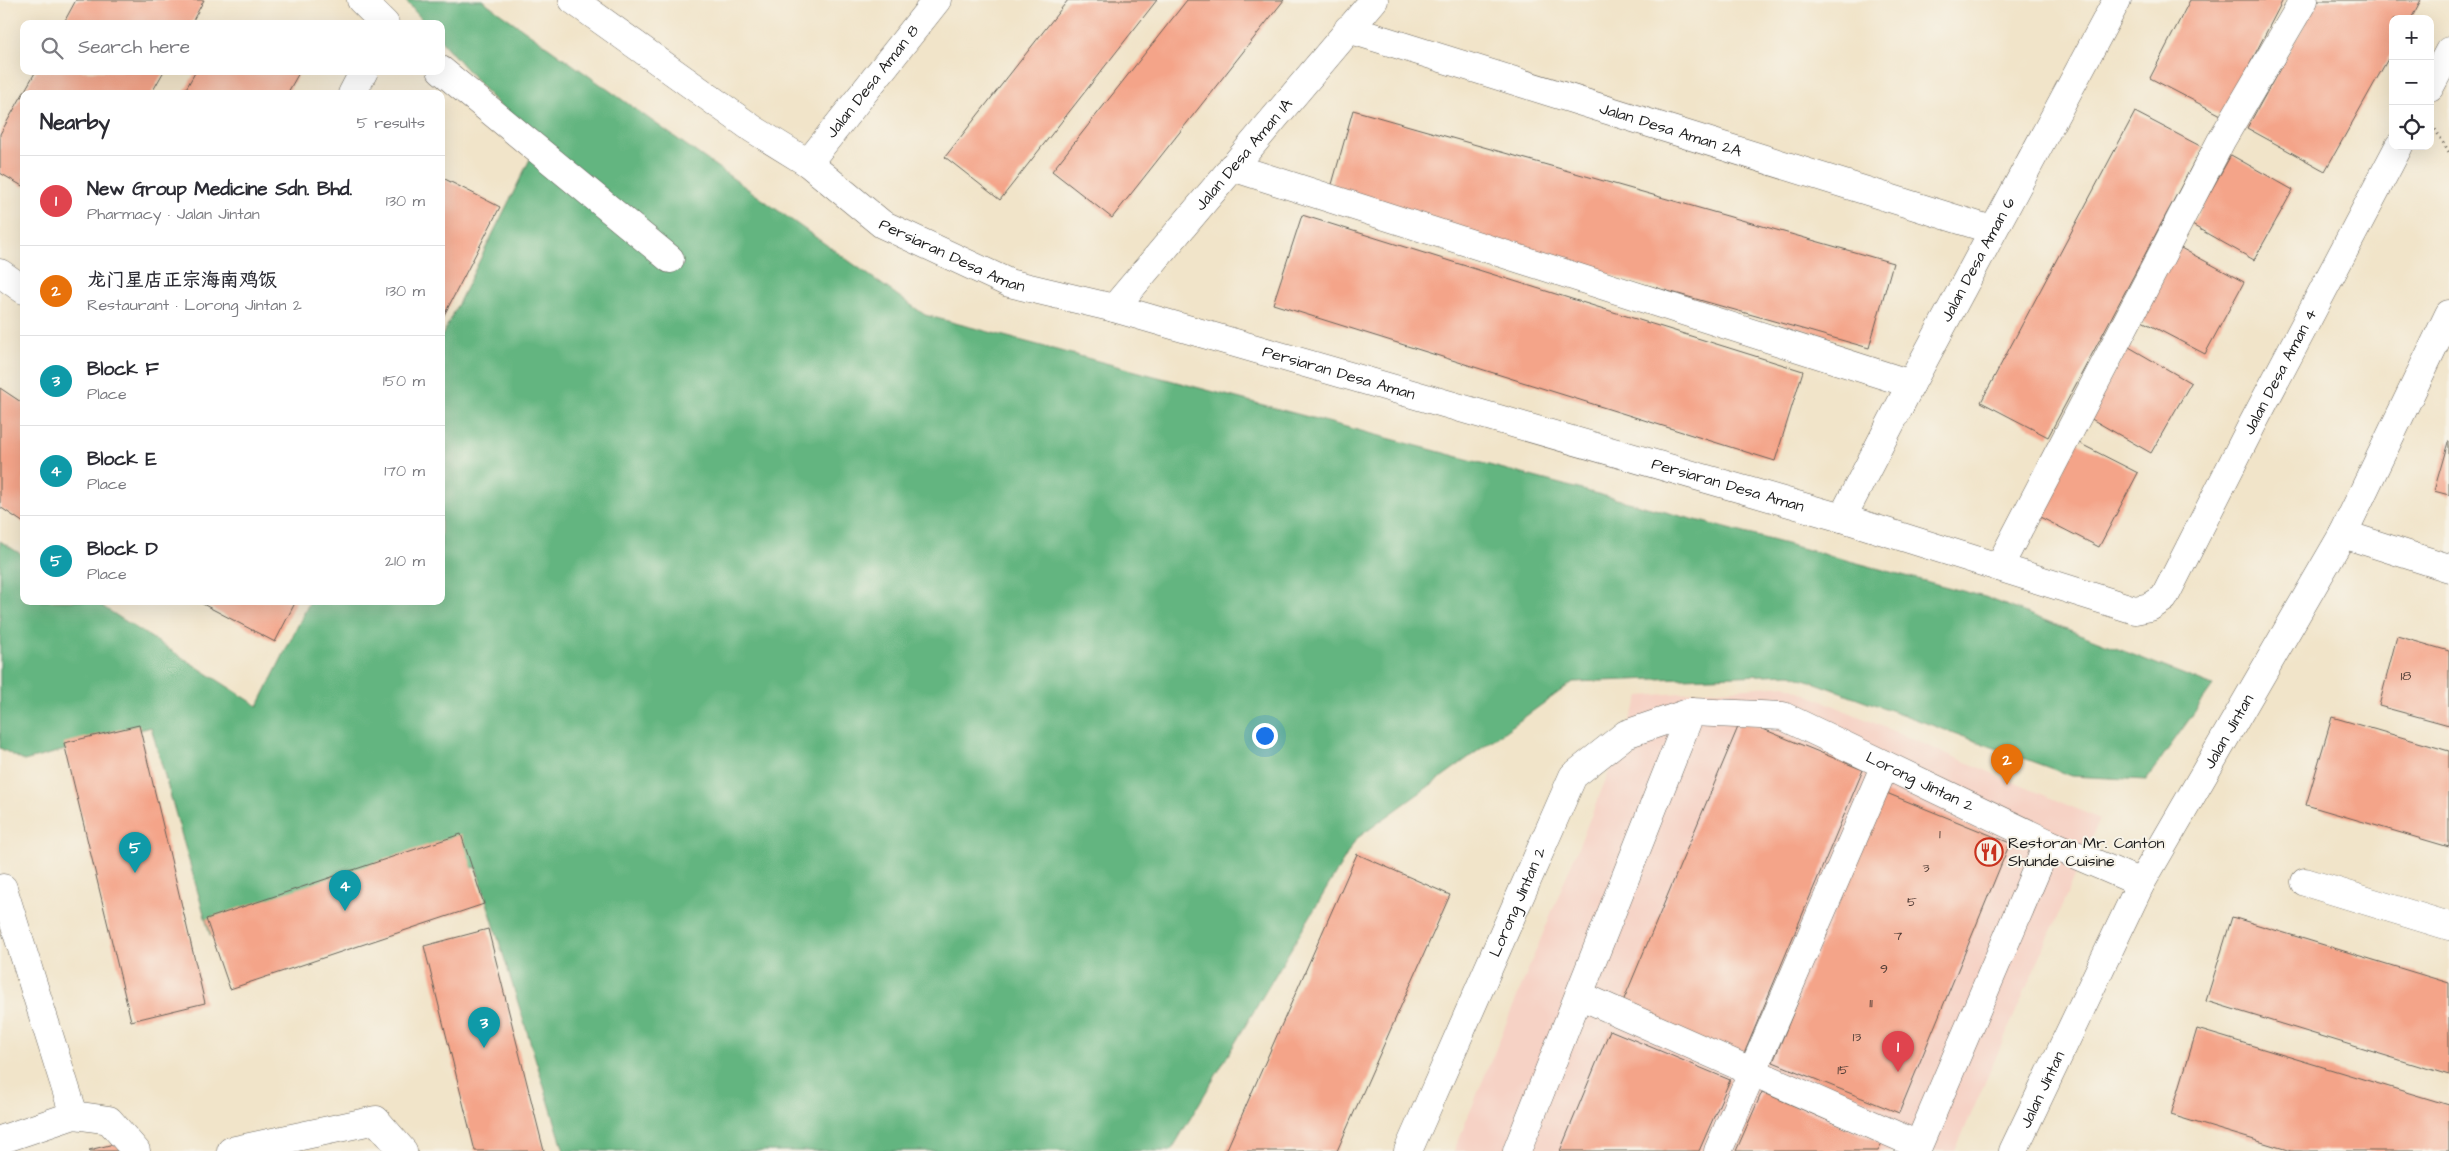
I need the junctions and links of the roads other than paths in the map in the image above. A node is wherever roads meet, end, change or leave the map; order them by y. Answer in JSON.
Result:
{"nodes":[{"id":1,"x":361,"y":0,"type":"edge"},
{"id":2,"x":573,"y":0,"type":"edge"},
{"id":3,"x":937,"y":0,"type":"edge"},
{"id":4,"x":1374,"y":0,"type":"edge"},
{"id":5,"x":2117,"y":0,"type":"edge"},
{"id":6,"x":2304,"y":0,"type":"edge"},
{"id":7,"x":382,"y":20,"type":"edge"},
{"id":8,"x":1348,"y":28,"type":"junction"},
{"id":9,"x":2449,"y":51,"type":"edge"},
{"id":10,"x":445,"y":73,"type":"edge"},
{"id":11,"x":362,"y":75,"type":"edge"},
{"id":12,"x":2434,"y":79,"type":"edge"},
{"id":13,"x":354,"y":90,"type":"edge"},
{"id":14,"x":2397,"y":150,"type":"edge"},
{"id":15,"x":808,"y":164,"type":"junction"},
{"id":16,"x":1232,"y":167,"type":"junction"},
{"id":17,"x":1992,"y":230,"type":"junction"},
{"id":18,"x":670,"y":259,"type":"dead end"},
{"id":19,"x":0,"y":273,"type":"edge"},
{"id":20,"x":20,"y":287,"type":"edge"},
{"id":21,"x":1114,"y":308,"type":"junction"},
{"id":22,"x":2449,"y":314,"type":"edge"},
{"id":23,"x":1911,"y":384,"type":"junction"},
{"id":24,"x":1842,"y":518,"type":"junction"},
{"id":25,"x":2343,"y":534,"type":"junction"},
{"id":26,"x":1999,"y":567,"type":"junction"},
{"id":27,"x":2449,"y":568,"type":"edge"},
{"id":28,"x":2164,"y":598,"type":"joint"},
{"id":29,"x":1691,"y":712,"type":"junction"},
{"id":30,"x":1885,"y":765,"type":"junction"},
{"id":31,"x":2048,"y":843,"type":"junction"},
{"id":32,"x":2305,"y":882,"type":"dead end"},
{"id":33,"x":2141,"y":883,"type":"junction"},
{"id":34,"x":3,"y":888,"type":"dead end"},
{"id":35,"x":2449,"y":926,"type":"edge"},
{"id":36,"x":1579,"y":995,"type":"junction"},
{"id":37,"x":1752,"y":1072,"type":"junction"},
{"id":38,"x":74,"y":1115,"type":"junction"},
{"id":39,"x":0,"y":1140,"type":"edge"},
{"id":40,"x":1917,"y":1148,"type":"edge"},
{"id":41,"x":136,"y":1151,"type":"edge"},
{"id":42,"x":231,"y":1151,"type":"edge"},
{"id":43,"x":403,"y":1151,"type":"edge"},
{"id":44,"x":1408,"y":1151,"type":"edge"},
{"id":45,"x":1517,"y":1151,"type":"edge"},
{"id":46,"x":1718,"y":1151,"type":"edge"},
{"id":47,"x":2013,"y":1151,"type":"edge"}],
"edges":[{"from":1,"to":7,"type":"street"},
{"from":2,"to":15,"type":"street","name":"Persiaran Desa Aman"},
{"from":3,"to":15,"type":"street","name":"Jalan Desa Aman 8"},
{"from":4,"to":8,"type":"street","name":"Jalan Desa Aman 1A"},
{"from":5,"to":17,"type":"street","name":"Jalan Desa Aman 6"},
{"from":6,"to":26,"type":"street"},
{"from":8,"to":16,"type":"street","name":"Jalan Desa Aman 1A"},
{"from":8,"to":17,"type":"street","name":"Jalan Desa Aman 2A"},
{"from":9,"to":12,"type":"street"},
{"from":10,"to":18,"type":"street"},
{"from":11,"to":13,"type":"street"},
{"from":14,"to":28,"type":"street","name":"Jalan Desa Aman 4"},
{"from":15,"to":21,"type":"street","name":"Persiaran Desa Aman"},
{"from":16,"to":21,"type":"street","name":"Jalan Desa Aman 1A"},
{"from":16,"to":23,"type":"street"},
{"from":17,"to":23,"type":"street","name":"Jalan Desa Aman 6"},
{"from":19,"to":20,"type":"street"},
{"from":21,"to":24,"type":"street","name":"Persiaran Desa Aman"},
{"from":22,"to":25,"type":"street","name":"Jalan Jintan"},
{"from":23,"to":24,"type":"street","name":"Jalan Desa Aman 6"},
{"from":24,"to":26,"type":"street","name":"Persiaran Desa Aman"},
{"from":25,"to":27,"type":"street"},
{"from":25,"to":33,"type":"street","name":"Jalan Jintan"},
{"from":26,"to":28,"type":"street","name":"Persiaran Desa Aman"},
{"from":29,"to":30,"type":"street","name":"Lorong Jintan 2"},
{"from":29,"to":36,"type":"street"},
{"from":29,"to":44,"type":"street","name":"Lorong Jintan 2"},
{"from":30,"to":31,"type":"street","name":"Lorong Jintan 2"},
{"from":30,"to":37,"type":"street"},
{"from":31,"to":33,"type":"street","name":"Lorong Jintan 2"},
{"from":31,"to":40,"type":"street"},
{"from":32,"to":35,"type":"street"},
{"from":33,"to":47,"type":"street","name":"Jalan Jintan"},
{"from":34,"to":38,"type":"street"},
{"from":36,"to":37,"type":"street"},
{"from":36,"to":45,"type":"street"},
{"from":37,"to":40,"type":"street"},
{"from":37,"to":46,"type":"street"},
{"from":38,"to":39,"type":"street"},
{"from":38,"to":41,"type":"street"},
{"from":42,"to":43,"type":"street"}]}
